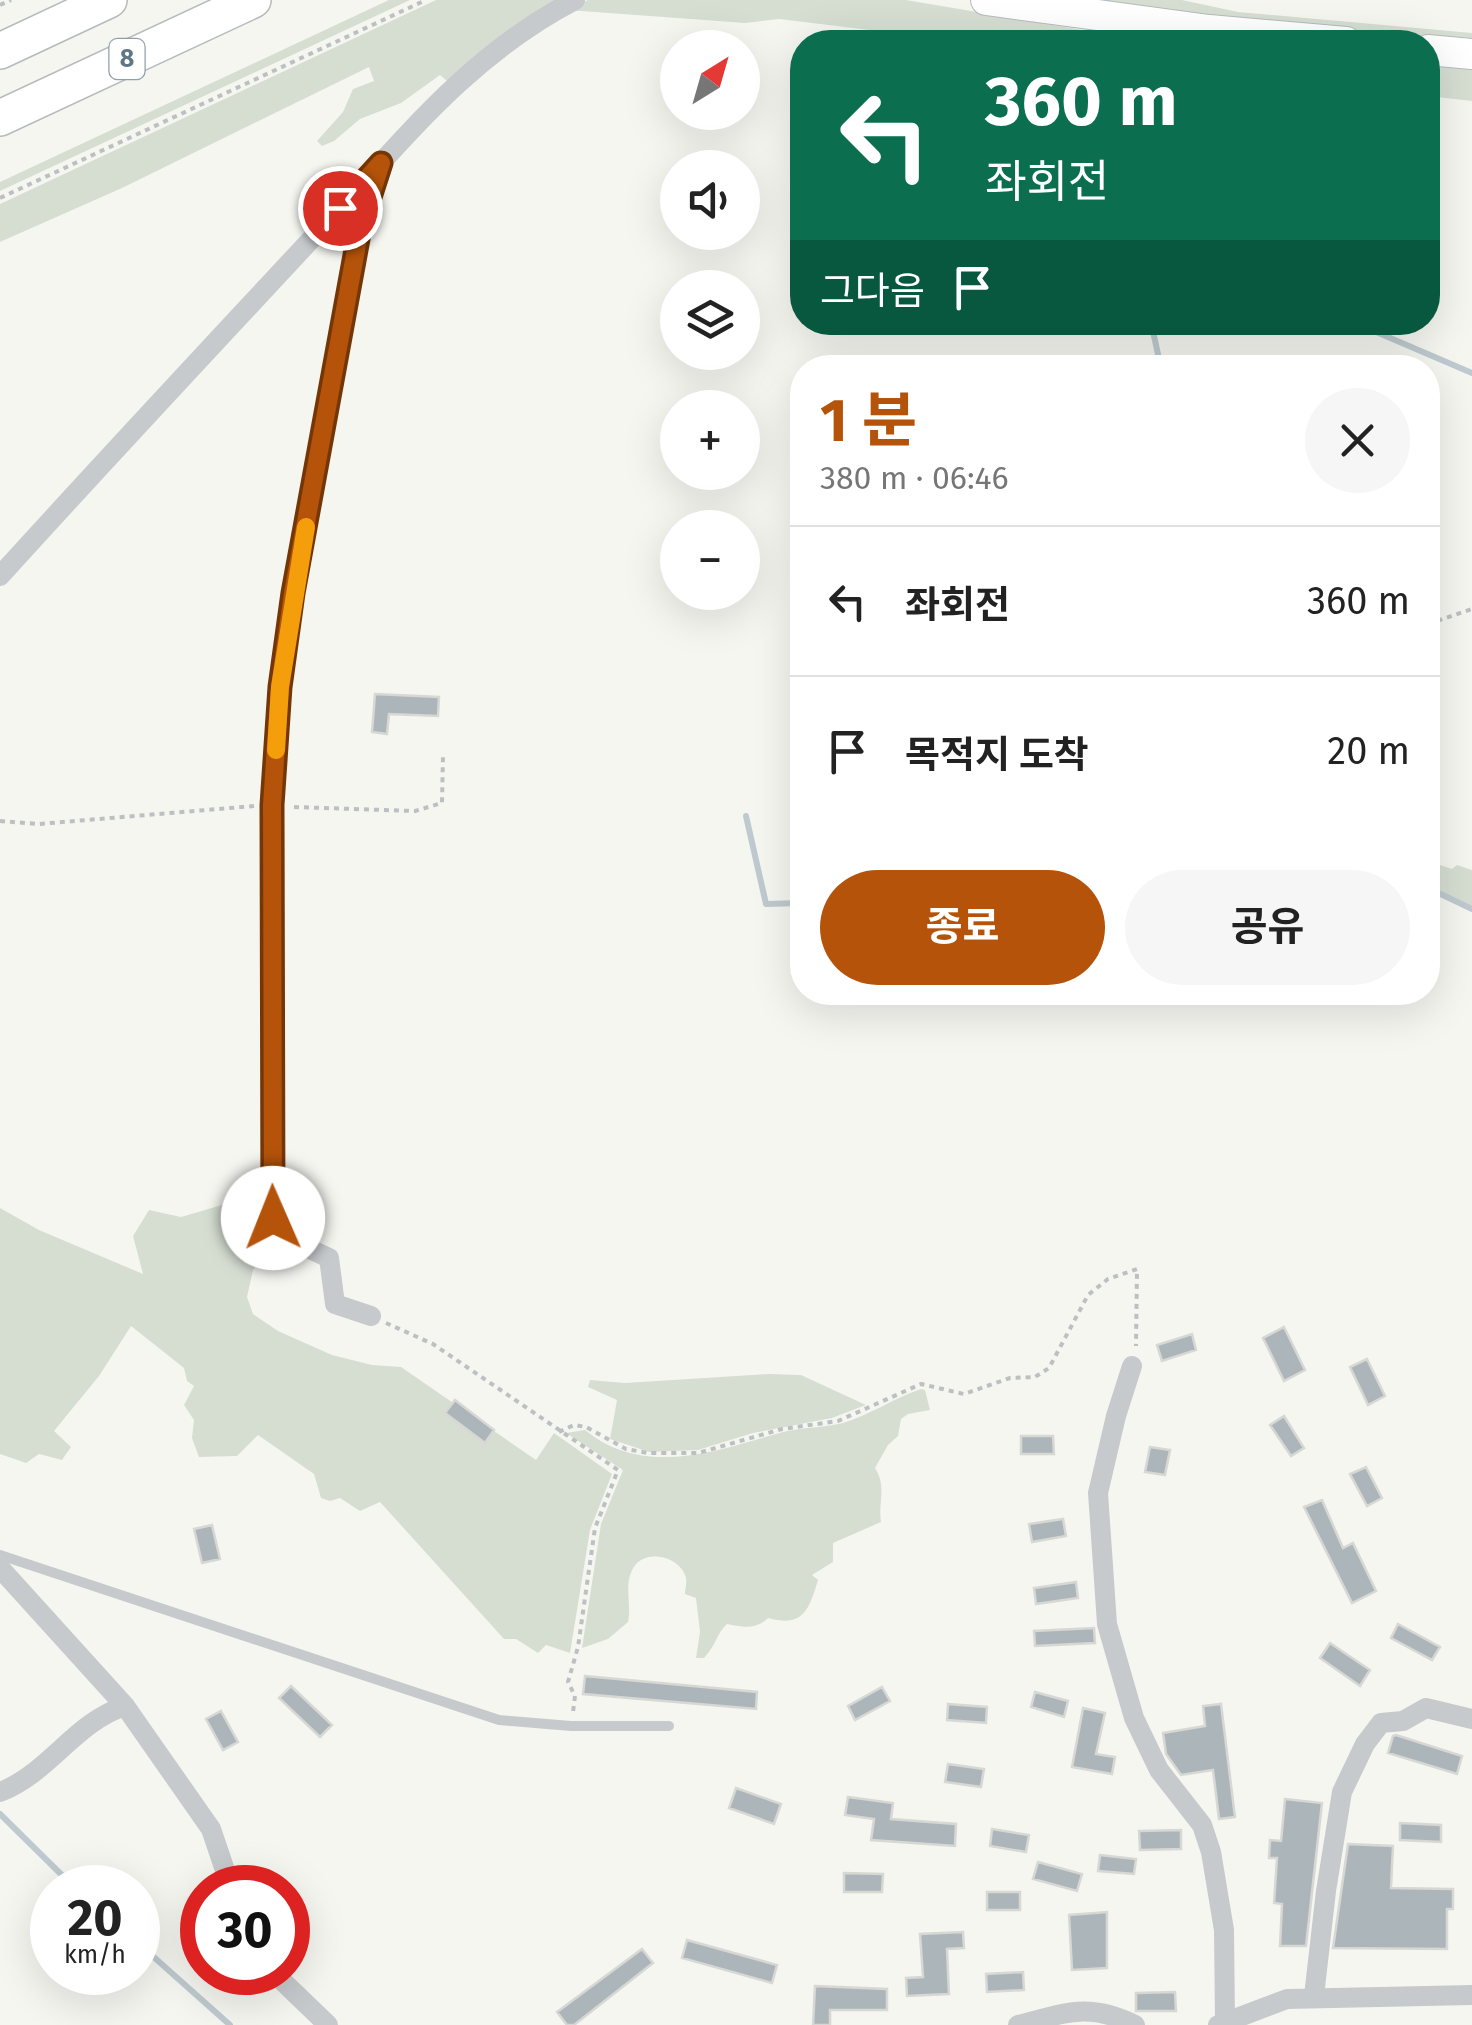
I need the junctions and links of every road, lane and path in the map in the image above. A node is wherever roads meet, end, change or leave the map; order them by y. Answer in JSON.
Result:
{"nodes":[{"id":1,"x":11,"y":0,"type":"edge"},
{"id":2,"x":109,"y":0,"type":"edge"},
{"id":3,"x":254,"y":0,"type":"edge"},
{"id":4,"x":426,"y":0,"type":"edge"},
{"id":5,"x":575,"y":0,"type":"edge"},
{"id":6,"x":986,"y":0,"type":"edge"},
{"id":7,"x":0,"y":5,"type":"edge"},
{"id":8,"x":1208,"y":30,"type":"edge"},
{"id":9,"x":0,"y":51,"type":"edge"},
{"id":10,"x":1440,"y":51,"type":"edge"},
{"id":11,"x":1472,"y":54,"type":"edge"},
{"id":12,"x":0,"y":118,"type":"edge"},
{"id":13,"x":381,"y":163,"type":"junction"},
{"id":14,"x":0,"y":198,"type":"edge"},
{"id":15,"x":0,"y":576,"type":"edge"},
{"id":16,"x":1472,"y":609,"type":"edge"},
{"id":17,"x":1440,"y":620,"type":"edge"},
{"id":18,"x":443,"y":754,"type":"dead end"},
{"id":19,"x":272,"y":805,"type":"junction"},
{"id":20,"x":0,"y":821,"type":"edge"},
{"id":21,"x":372,"y":1316,"type":"joint"},
{"id":22,"x":1132,"y":1366,"type":"joint"},
{"id":23,"x":560,"y":1432,"type":"junction"},
{"id":24,"x":0,"y":1555,"type":"edge"},
{"id":25,"x":0,"y":1568,"type":"edge"},
{"id":26,"x":125,"y":1706,"type":"junction"},
{"id":27,"x":1472,"y":1719,"type":"edge"},
{"id":28,"x":571,"y":1726,"type":"junction"},
{"id":29,"x":669,"y":1726,"type":"dead end"},
{"id":30,"x":0,"y":1792,"type":"edge"},
{"id":31,"x":223,"y":1865,"type":"edge"},
{"id":32,"x":297,"y":1995,"type":"edge"},
{"id":33,"x":1472,"y":1995,"type":"edge"},
{"id":34,"x":1314,"y":1996,"type":"junction"},
{"id":35,"x":1221,"y":2024,"type":"edge"},
{"id":36,"x":328,"y":2025,"type":"edge"},
{"id":37,"x":1018,"y":2025,"type":"edge"},
{"id":38,"x":1135,"y":2025,"type":"edge"}],
"edges":[{"from":1,"to":7,"type":"path"},
{"from":2,"to":9,"type":"highway","number":"8"},
{"from":3,"to":12,"type":"highway","number":"8"},
{"from":4,"to":14,"type":"path"},
{"from":5,"to":13,"type":"street"},
{"from":6,"to":8,"type":"main road"},
{"from":10,"to":11,"type":"main road"},
{"from":13,"to":15,"type":"street"},
{"from":13,"to":19,"type":"street"},
{"from":16,"to":17,"type":"path"},
{"from":18,"to":19,"type":"path"},
{"from":19,"to":20,"type":"path"},
{"from":19,"to":21,"type":"street"},
{"from":21,"to":23,"type":"path"},
{"from":22,"to":23,"type":"path"},
{"from":22,"to":35,"type":"street"},
{"from":23,"to":28,"type":"path"},
{"from":24,"to":28,"type":"lane"},
{"from":25,"to":26,"type":"street"},
{"from":26,"to":30,"type":"street"},
{"from":26,"to":31,"type":"street"},
{"from":27,"to":34,"type":"street"},
{"from":28,"to":29,"type":"lane"},
{"from":32,"to":36,"type":"street"},
{"from":33,"to":34,"type":"street"},
{"from":34,"to":35,"type":"street"},
{"from":37,"to":38,"type":"street"}]}
